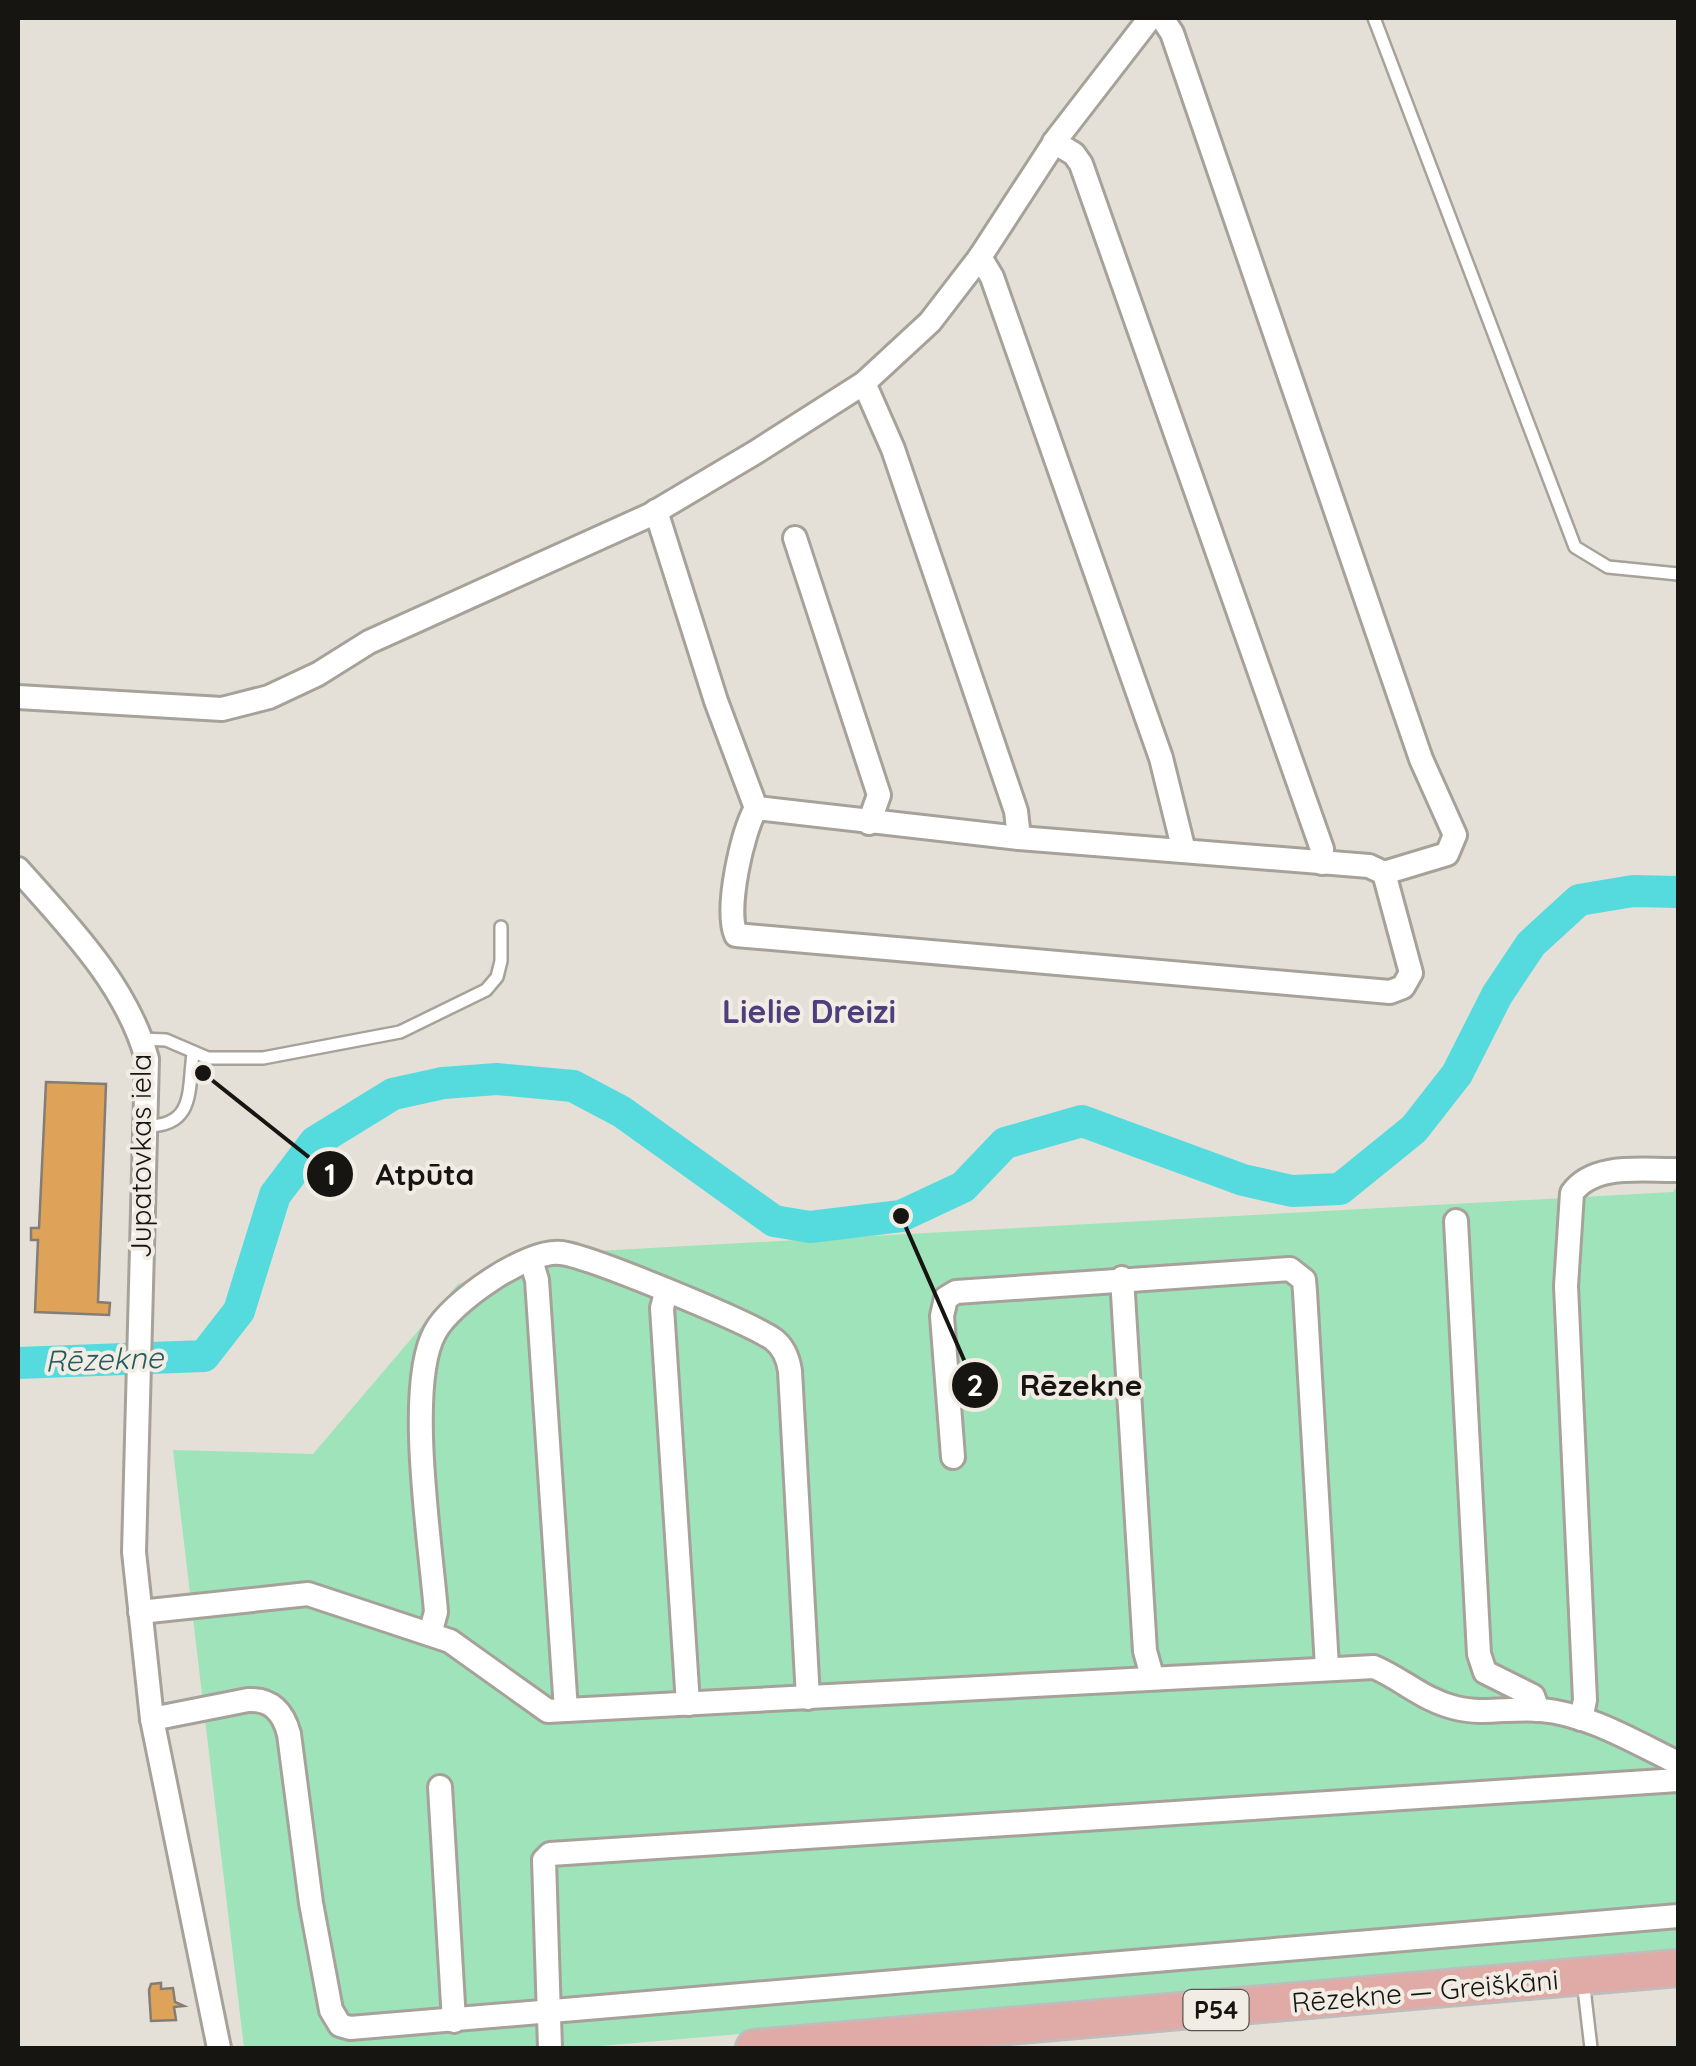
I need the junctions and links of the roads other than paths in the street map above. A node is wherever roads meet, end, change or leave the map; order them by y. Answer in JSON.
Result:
{"nodes":[{"id":1,"x":1150,"y":18,"type":"edge"},
{"id":2,"x":1162,"y":18,"type":"edge"},
{"id":3,"x":1374,"y":18,"type":"edge"},
{"id":4,"x":1054,"y":142,"type":"junction"},
{"id":5,"x":980,"y":257,"type":"junction"},
{"id":6,"x":864,"y":382,"type":"junction"},
{"id":7,"x":656,"y":512,"type":"junction"},
{"id":8,"x":795,"y":538,"type":"dead end"},
{"id":9,"x":1678,"y":574,"type":"edge"},
{"id":10,"x":18,"y":697,"type":"edge"},
{"id":11,"x":756,"y":808,"type":"junction"},
{"id":12,"x":869,"y":823,"type":"junction"},
{"id":13,"x":1019,"y":838,"type":"junction"},
{"id":14,"x":1184,"y":851,"type":"junction"},
{"id":15,"x":1322,"y":863,"type":"junction"},
{"id":16,"x":18,"y":868,"type":"edge"},
{"id":17,"x":1384,"y":872,"type":"junction"},
{"id":18,"x":501,"y":927,"type":"dead end"},
{"id":19,"x":142,"y":1039,"type":"junction"},
{"id":20,"x":193,"y":1054,"type":"junction"},
{"id":21,"x":147,"y":1126,"type":"junction"},
{"id":22,"x":1678,"y":1170,"type":"edge"},
{"id":23,"x":1456,"y":1222,"type":"dead end"},
{"id":24,"x":531,"y":1260,"type":"junction"},
{"id":25,"x":1122,"y":1278,"type":"junction"},
{"id":26,"x":666,"y":1293,"type":"junction"},
{"id":27,"x":952,"y":1457,"type":"dead end"},
{"id":28,"x":140,"y":1612,"type":"junction"},
{"id":29,"x":430,"y":1634,"type":"junction"},
{"id":30,"x":1327,"y":1667,"type":"junction"},
{"id":31,"x":1152,"y":1676,"type":"junction"},
{"id":32,"x":808,"y":1698,"type":"junction"},
{"id":33,"x":688,"y":1704,"type":"junction"},
{"id":34,"x":566,"y":1710,"type":"junction"},
{"id":35,"x":1538,"y":1710,"type":"junction"},
{"id":36,"x":152,"y":1719,"type":"junction"},
{"id":37,"x":1581,"y":1719,"type":"junction"},
{"id":38,"x":1678,"y":1763,"type":"edge"},
{"id":39,"x":1678,"y":1780,"type":"edge"},
{"id":40,"x":440,"y":1787,"type":"dead end"},
{"id":41,"x":1678,"y":1916,"type":"edge"},
{"id":42,"x":1678,"y":1968,"type":"edge"},
{"id":43,"x":1582,"y":1976,"type":"junction"},
{"id":44,"x":551,"y":2012,"type":"junction"},
{"id":45,"x":454,"y":2020,"type":"junction"},
{"id":46,"x":219,"y":2048,"type":"edge"},
{"id":47,"x":550,"y":2048,"type":"edge"},
{"id":48,"x":754,"y":2048,"type":"edge"},
{"id":49,"x":1591,"y":2048,"type":"edge"}],
"edges":[{"from":1,"to":4,"type":"street"},
{"from":2,"to":17,"type":"street"},
{"from":3,"to":9,"type":"lane"},
{"from":4,"to":5,"type":"street"},
{"from":4,"to":15,"type":"street"},
{"from":5,"to":6,"type":"street"},
{"from":5,"to":14,"type":"street"},
{"from":6,"to":7,"type":"street"},
{"from":6,"to":13,"type":"street"},
{"from":7,"to":10,"type":"street"},
{"from":7,"to":11,"type":"street"},
{"from":8,"to":12,"type":"street"},
{"from":11,"to":12,"type":"street"},
{"from":11,"to":17,"type":"street"},
{"from":12,"to":13,"type":"street"},
{"from":13,"to":14,"type":"street"},
{"from":14,"to":15,"type":"street"},
{"from":15,"to":17,"type":"street"},
{"from":16,"to":19,"type":"street","name":"Jupatovkas iela"},
{"from":18,"to":20,"type":"lane"},
{"from":19,"to":20,"type":"lane"},
{"from":19,"to":21,"type":"street","name":"Jupatovkas iela"},
{"from":20,"to":21,"type":"lane"},
{"from":21,"to":28,"type":"street","name":"Jupatovkas iela"},
{"from":22,"to":37,"type":"street"},
{"from":23,"to":35,"type":"street"},
{"from":24,"to":26,"type":"street"},
{"from":24,"to":29,"type":"street"},
{"from":24,"to":34,"type":"street"},
{"from":25,"to":27,"type":"street"},
{"from":25,"to":30,"type":"street"},
{"from":25,"to":31,"type":"street"},
{"from":26,"to":32,"type":"street"},
{"from":26,"to":33,"type":"street"},
{"from":28,"to":29,"type":"street"},
{"from":28,"to":36,"type":"street","name":"Jupatovkas iela"},
{"from":29,"to":34,"type":"street"},
{"from":30,"to":31,"type":"street"},
{"from":30,"to":35,"type":"street"},
{"from":31,"to":32,"type":"street"},
{"from":32,"to":33,"type":"street"},
{"from":33,"to":34,"type":"street"},
{"from":35,"to":37,"type":"street"},
{"from":36,"to":45,"type":"street"},
{"from":36,"to":46,"type":"street","name":"Jupatovkas iela"},
{"from":37,"to":38,"type":"street"},
{"from":39,"to":44,"type":"street"},
{"from":40,"to":45,"type":"street"},
{"from":41,"to":44,"type":"street"},
{"from":42,"to":43,"type":"main road","name":"Rēzekne — Greiškāni","number":"P54"},
{"from":43,"to":48,"type":"main road","name":"Rēzekne — Greiškāni","number":"P54"},
{"from":43,"to":49,"type":"lane"},
{"from":44,"to":45,"type":"street"},
{"from":44,"to":47,"type":"street"}]}
